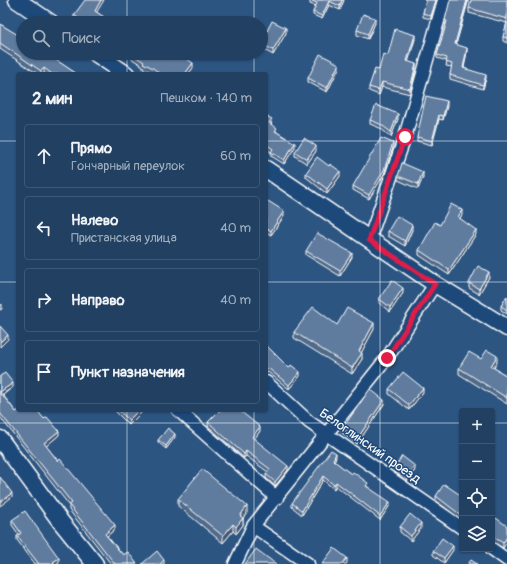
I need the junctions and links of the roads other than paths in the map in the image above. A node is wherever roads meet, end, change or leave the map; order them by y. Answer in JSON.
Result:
{"nodes":[{"id":1,"x":17,"y":0,"type":"edge"},
{"id":2,"x":444,"y":0,"type":"edge"},
{"id":3,"x":41,"y":16,"type":"edge"},
{"id":4,"x":105,"y":60,"type":"edge"},
{"id":5,"x":123,"y":72,"type":"edge"},
{"id":6,"x":268,"y":170,"type":"edge"},
{"id":7,"x":369,"y":240,"type":"junction"},
{"id":8,"x":435,"y":284,"type":"junction"},
{"id":9,"x":507,"y":328,"type":"edge"},
{"id":10,"x":268,"y":384,"type":"edge"},
{"id":11,"x":180,"y":412,"type":"edge"},
{"id":12,"x":328,"y":434,"type":"junction"},
{"id":13,"x":0,"y":440,"type":"edge"},
{"id":14,"x":277,"y":498,"type":"junction"},
{"id":15,"x":253,"y":526,"type":"junction"},
{"id":16,"x":459,"y":526,"type":"edge"},
{"id":17,"x":495,"y":551,"type":"edge"},
{"id":18,"x":507,"y":560,"type":"edge"},
{"id":19,"x":95,"y":564,"type":"edge"},
{"id":20,"x":235,"y":564,"type":"edge"},
{"id":21,"x":308,"y":564,"type":"edge"}],
"edges":[{"from":1,"to":3,"type":"street"},
{"from":2,"to":7,"type":"street"},
{"from":4,"to":5,"type":"street"},
{"from":6,"to":7,"type":"street"},
{"from":7,"to":8,"type":"street"},
{"from":8,"to":9,"type":"street"},
{"from":8,"to":12,"type":"street"},
{"from":10,"to":12,"type":"street","name":"Белоглинский проезд"},
{"from":11,"to":14,"type":"street"},
{"from":12,"to":14,"type":"street"},
{"from":12,"to":16,"type":"street","name":"Белоглинский проезд"},
{"from":13,"to":19,"type":"street"},
{"from":14,"to":15,"type":"street"},
{"from":15,"to":20,"type":"street"},
{"from":15,"to":21,"type":"street"},
{"from":17,"to":18,"type":"street"}]}
